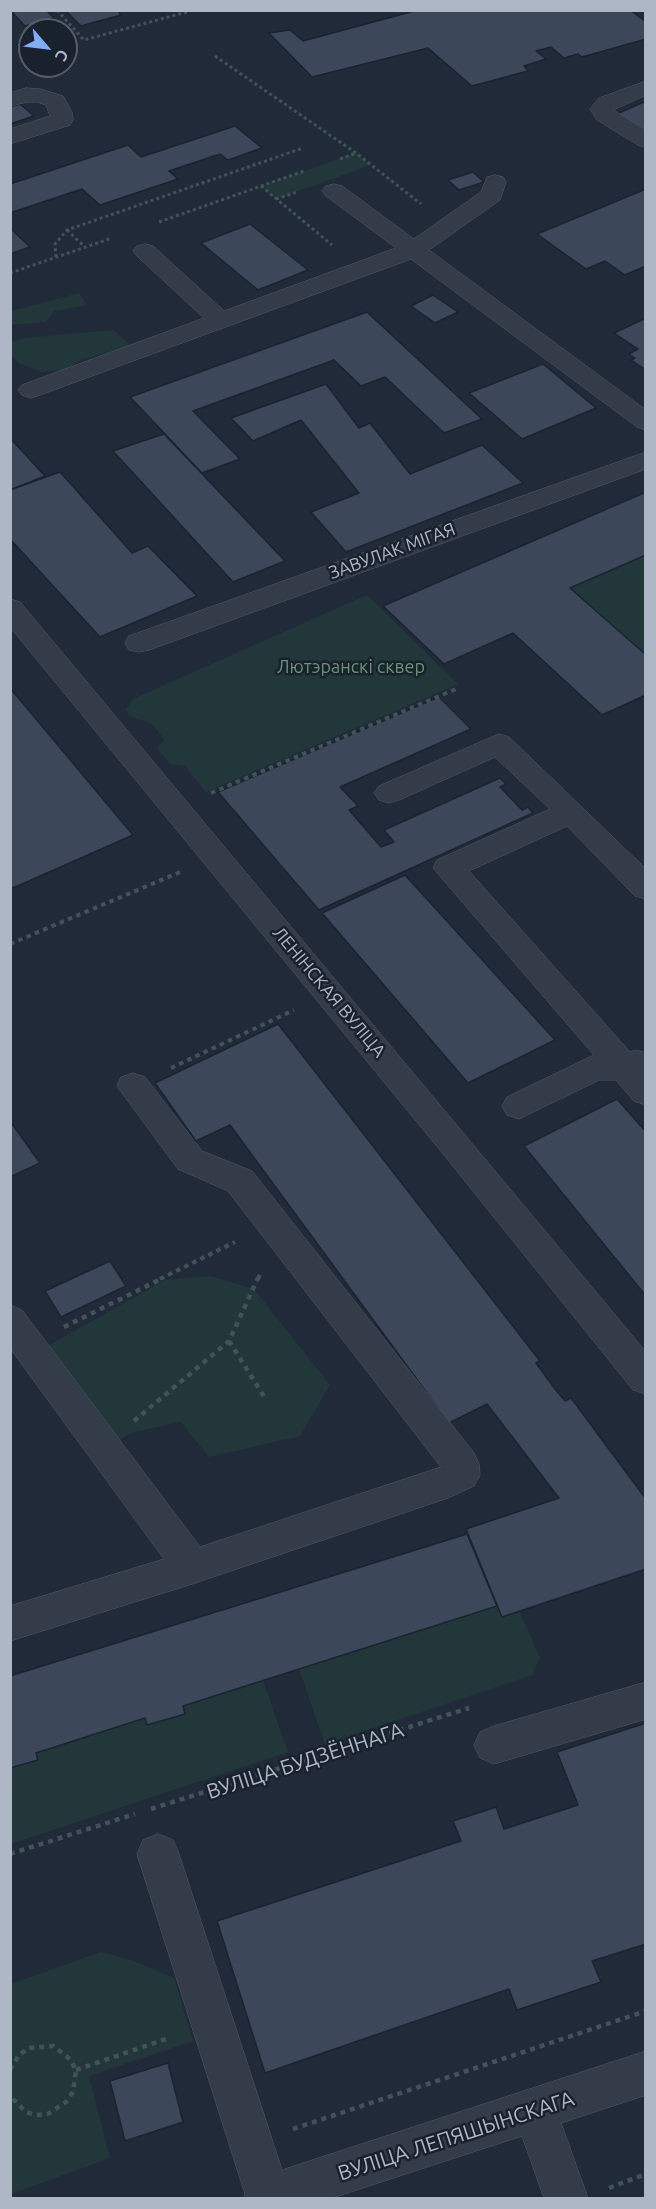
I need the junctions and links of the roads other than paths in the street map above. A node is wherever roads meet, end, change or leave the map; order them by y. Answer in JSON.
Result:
{"nodes":[{"id":1,"x":645,"y":87,"type":"edge"},
{"id":2,"x":10,"y":100,"type":"edge"},
{"id":3,"x":10,"y":137,"type":"edge"},
{"id":4,"x":645,"y":140,"type":"edge"},
{"id":5,"x":495,"y":182,"type":"dead end"},
{"id":6,"x":334,"y":191,"type":"dead end"},
{"id":7,"x":414,"y":250,"type":"junction"},
{"id":8,"x":145,"y":251,"type":"dead end"},
{"id":9,"x":220,"y":320,"type":"junction"},
{"id":10,"x":31,"y":390,"type":"dead end"},
{"id":11,"x":645,"y":422,"type":"edge"},
{"id":12,"x":645,"y":460,"type":"edge"},
{"id":13,"x":10,"y":608,"type":"edge"},
{"id":14,"x":139,"y":643,"type":"dead end"},
{"id":15,"x":389,"y":793,"type":"dead end"},
{"id":16,"x":571,"y":812,"type":"junction"},
{"id":17,"x":645,"y":888,"type":"edge"},
{"id":18,"x":635,"y":1062,"type":"edge"},
{"id":19,"x":133,"y":1086,"type":"road end"},
{"id":20,"x":645,"y":1092,"type":"edge"},
{"id":21,"x":519,"y":1106,"type":"dead end"},
{"id":22,"x":20,"y":1333,"type":"edge"},
{"id":23,"x":645,"y":1379,"type":"edge"},
{"id":24,"x":192,"y":1567,"type":"junction"},
{"id":25,"x":10,"y":1624,"type":"edge"},
{"id":26,"x":645,"y":1700,"type":"edge"},
{"id":27,"x":494,"y":1745,"type":"dead end"},
{"id":28,"x":158,"y":1854,"type":"dead end"},
{"id":29,"x":645,"y":2073,"type":"edge"},
{"id":30,"x":535,"y":2111,"type":"junction"},
{"id":31,"x":268,"y":2198,"type":"edge"},
{"id":32,"x":566,"y":2199,"type":"edge"}],
"edges":[{"from":1,"to":4,"type":"street"},
{"from":2,"to":3,"type":"street"},
{"from":5,"to":7,"type":"street"},
{"from":6,"to":7,"type":"street"},
{"from":7,"to":9,"type":"street"},
{"from":7,"to":11,"type":"street"},
{"from":8,"to":9,"type":"street"},
{"from":9,"to":10,"type":"street"},
{"from":12,"to":14,"type":"street","name":"ЗАВУЛАК МІГАЯ"},
{"from":13,"to":23,"type":"street","name":"ЛЕНІНСКАЯ ВУЛІЦА"},
{"from":15,"to":16,"type":"street"},
{"from":16,"to":17,"type":"street"},
{"from":16,"to":18,"type":"street"},
{"from":18,"to":20,"type":"street"},
{"from":18,"to":21,"type":"street"},
{"from":19,"to":24,"type":"street"},
{"from":22,"to":24,"type":"street"},
{"from":24,"to":25,"type":"street"},
{"from":26,"to":27,"type":"street"},
{"from":28,"to":31,"type":"street"},
{"from":29,"to":30,"type":"street","name":"ВУЛІЦА ЛЕПЯШЫНСКАГА"},
{"from":30,"to":31,"type":"street","name":"ВУЛІЦА ЛЕПЯШЫНСКАГА"},
{"from":30,"to":32,"type":"street"}]}
